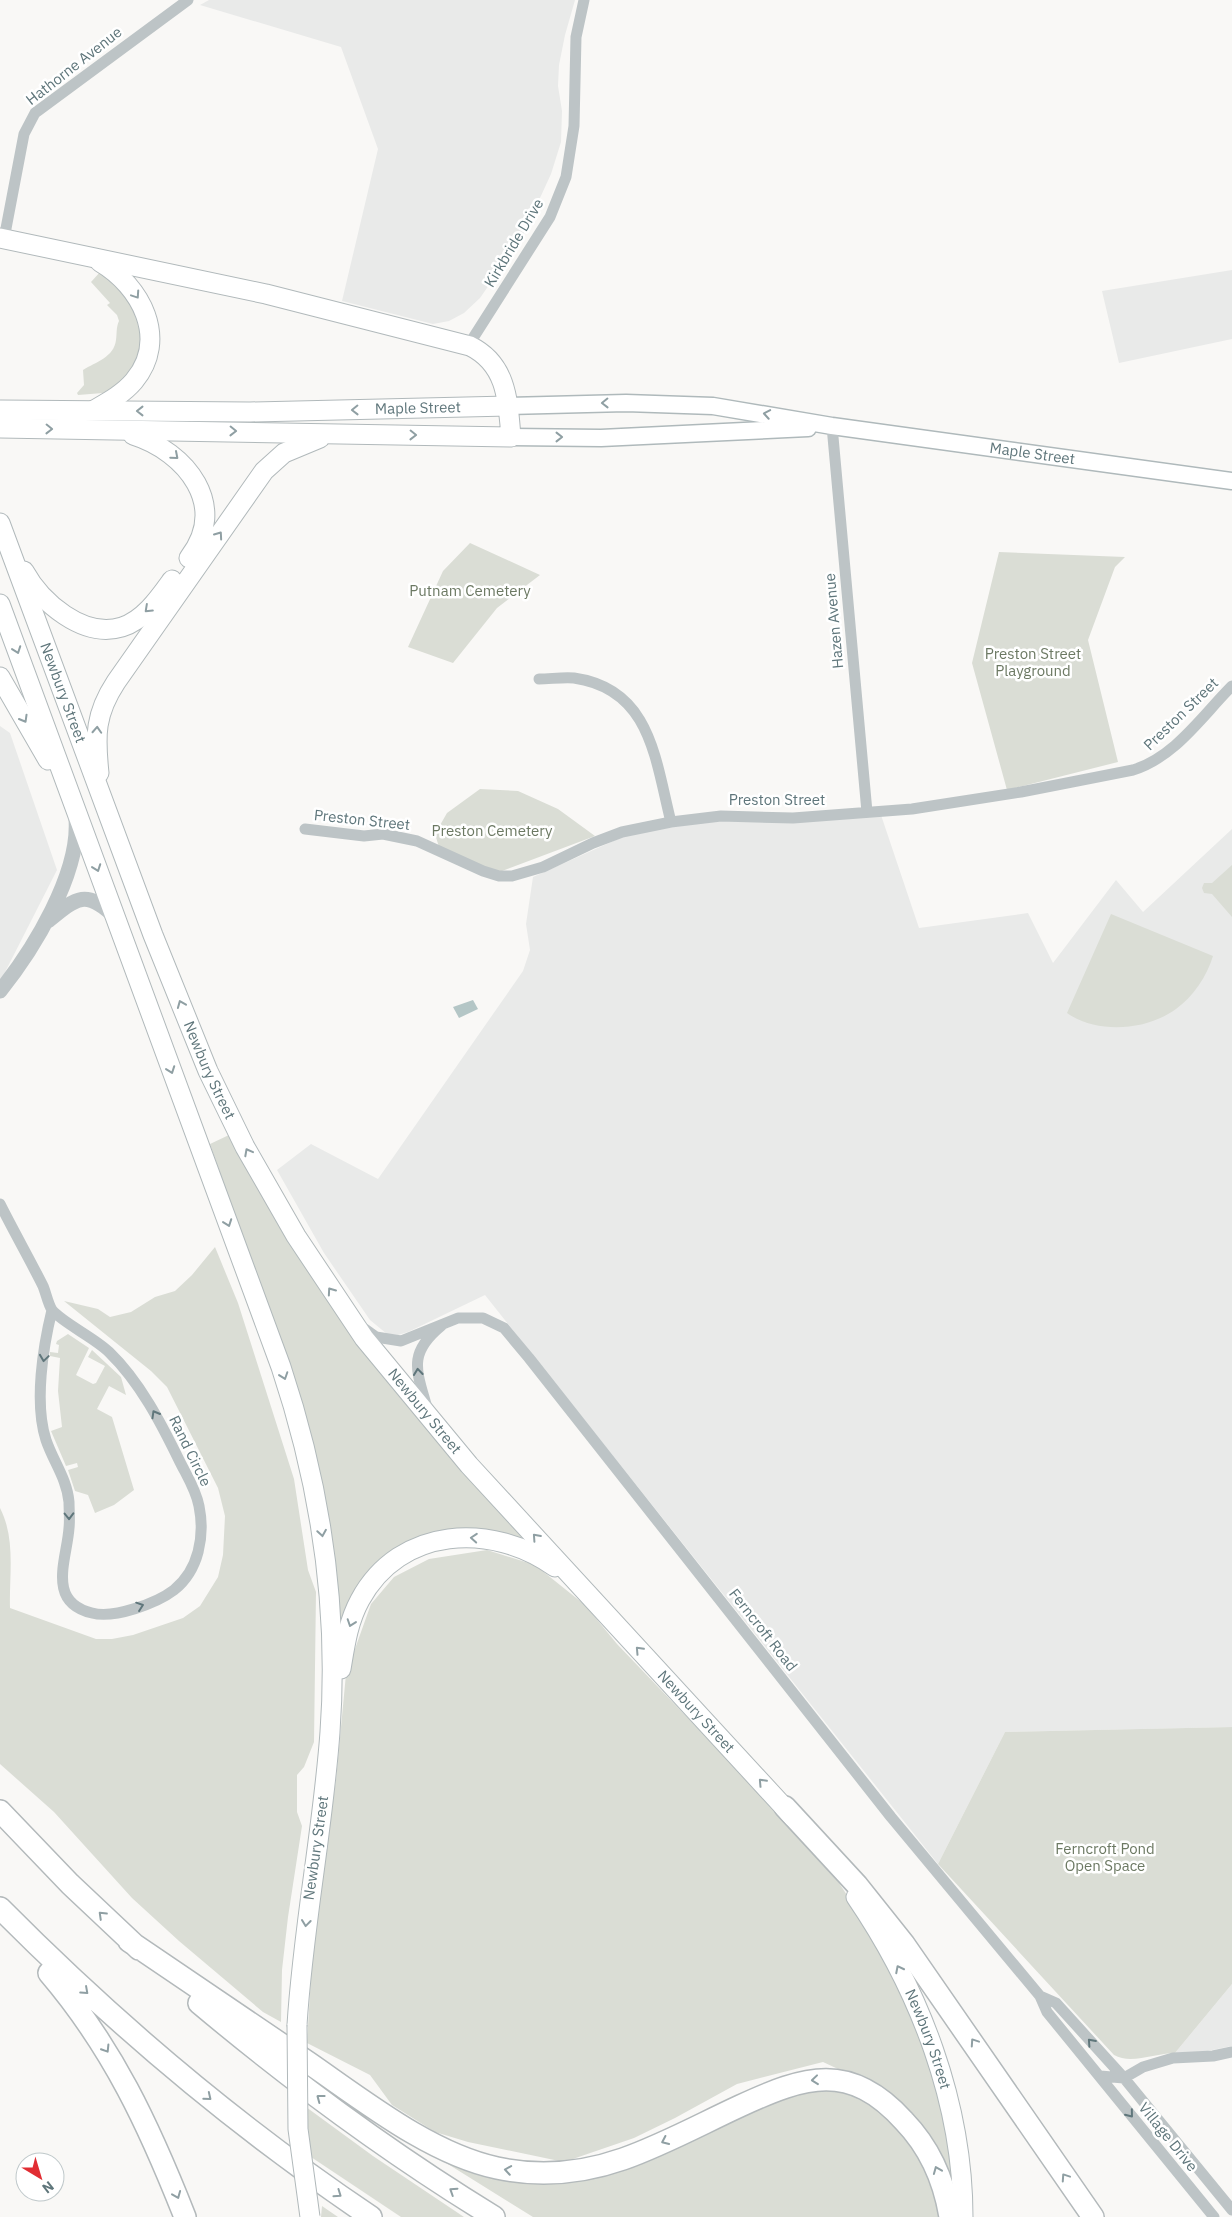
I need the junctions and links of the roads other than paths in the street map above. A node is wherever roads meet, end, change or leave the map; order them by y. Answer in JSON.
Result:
{"nodes":[{"id":1,"x":188,"y":0,"type":"edge"},
{"id":2,"x":584,"y":0,"type":"edge"},
{"id":3,"x":2,"y":239,"type":"edge"},
{"id":4,"x":85,"y":256,"type":"junction"},
{"id":5,"x":468,"y":346,"type":"junction"},
{"id":6,"x":508,"y":406,"type":"junction"},
{"id":7,"x":0,"y":410,"type":"edge"},
{"id":8,"x":92,"y":411,"type":"junction"},
{"id":9,"x":832,"y":426,"type":"junction"},
{"id":10,"x":0,"y":428,"type":"edge"},
{"id":11,"x":97,"y":429,"type":"junction"},
{"id":12,"x":341,"y":433,"type":"junction"},
{"id":13,"x":511,"y":437,"type":"junction"},
{"id":14,"x":1232,"y":480,"type":"edge"},
{"id":15,"x":3,"y":530,"type":"edge"},
{"id":16,"x":0,"y":604,"type":"edge"},
{"id":17,"x":0,"y":677,"type":"edge"},
{"id":18,"x":539,"y":679,"type":"dead end"},
{"id":19,"x":1232,"y":686,"type":"edge"},
{"id":20,"x":101,"y":796,"type":"junction"},
{"id":21,"x":76,"y":810,"type":"junction"},
{"id":22,"x":867,"y":812,"type":"junction"},
{"id":23,"x":670,"y":822,"type":"junction"},
{"id":24,"x":305,"y":829,"type":"dead end"},
{"id":25,"x":116,"y":917,"type":"junction"},
{"id":26,"x":45,"y":924,"type":"junction"},
{"id":27,"x":0,"y":992,"type":"edge"},
{"id":28,"x":0,"y":1204,"type":"edge"},
{"id":29,"x":52,"y":1310,"type":"junction"},
{"id":30,"x":348,"y":1316,"type":"junction"},
{"id":31,"x":446,"y":1322,"type":"junction"},
{"id":32,"x":429,"y":1419,"type":"junction"},
{"id":33,"x":592,"y":1599,"type":"junction"},
{"id":34,"x":328,"y":1753,"type":"junction"},
{"id":35,"x":785,"y":1807,"type":"junction"},
{"id":36,"x":0,"y":1811,"type":"edge"},
{"id":37,"x":0,"y":1908,"type":"edge"},
{"id":38,"x":0,"y":1915,"type":"edge"},
{"id":39,"x":129,"y":1941,"type":"junction"},
{"id":40,"x":1040,"y":1996,"type":"junction"},
{"id":41,"x":1232,"y":2052,"type":"edge"},
{"id":42,"x":1100,"y":2076,"type":"junction"},
{"id":43,"x":1124,"y":2078,"type":"junction"},
{"id":44,"x":1232,"y":2210,"type":"edge"},
{"id":45,"x":185,"y":2217,"type":"edge"},
{"id":46,"x":310,"y":2217,"type":"edge"},
{"id":47,"x":371,"y":2217,"type":"edge"},
{"id":48,"x":494,"y":2217,"type":"edge"},
{"id":49,"x":950,"y":2217,"type":"edge"},
{"id":50,"x":964,"y":2217,"type":"edge"},
{"id":51,"x":1093,"y":2217,"type":"edge"},
{"id":52,"x":1214,"y":2217,"type":"edge"}],
"edges":[{"from":1,"to":3,"type":"street","name":"Hathorne Avenue"},
{"from":2,"to":5,"type":"street","name":"Kirkbride Drive"},
{"from":3,"to":4,"type":"main road"},
{"from":4,"to":5,"type":"main road"},
{"from":4,"to":8,"type":"main road","one_way":true},
{"from":5,"to":6,"type":"main road"},
{"from":6,"to":8,"type":"main road","name":"Maple Street","one_way":true},
{"from":9,"to":6,"type":"main road","name":"Maple Street","one_way":true},
{"from":6,"to":13,"type":"main road"},
{"from":7,"to":8,"type":"main road","name":"Maple Street"},
{"from":13,"to":9,"type":"main road","name":"Maple Street","one_way":true},
{"from":9,"to":14,"type":"main road","name":"Maple Street"},
{"from":9,"to":22,"type":"street","name":"Hazen Avenue"},
{"from":10,"to":11,"type":"main road","name":"Maple Street","one_way":true},
{"from":11,"to":12,"type":"main road","name":"Maple Street","one_way":true},
{"from":11,"to":15,"type":"main road","one_way":true},
{"from":12,"to":13,"type":"main road","name":"Maple Street","one_way":true},
{"from":20,"to":12,"type":"main road","one_way":true},
{"from":15,"to":20,"type":"main road","name":"Newbury Street"},
{"from":16,"to":21,"type":"main road","name":"Newbury Street","one_way":true},
{"from":17,"to":21,"type":"main road","one_way":true},
{"from":18,"to":23,"type":"street"},
{"from":19,"to":22,"type":"street","name":"Preston Street"},
{"from":30,"to":20,"type":"main road","name":"Newbury Street","one_way":true},
{"from":21,"to":25,"type":"main road","name":"Newbury Street","one_way":true},
{"from":21,"to":26,"type":"street"},
{"from":22,"to":23,"type":"street","name":"Preston Street"},
{"from":23,"to":24,"type":"street","name":"Preston Street"},
{"from":25,"to":26,"type":"street"},
{"from":25,"to":34,"type":"main road","name":"Newbury Street","one_way":true},
{"from":26,"to":27,"type":"street"},
{"from":28,"to":29,"type":"street"},
{"from":29,"to":29,"type":"street","name":"Rand Circle","one_way":true},
{"from":30,"to":31,"type":"street","name":"Ferncroft Road"},
{"from":30,"to":32,"type":"main road","name":"Newbury Street"},
{"from":32,"to":31,"type":"street","one_way":true},
{"from":31,"to":40,"type":"street","name":"Ferncroft Road"},
{"from":33,"to":32,"type":"main road","name":"Newbury Street","one_way":true},
{"from":33,"to":34,"type":"main road","one_way":true},
{"from":35,"to":33,"type":"main road","name":"Newbury Street","one_way":true},
{"from":34,"to":46,"type":"main road","name":"Newbury Street","one_way":true,"bridge":true},
{"from":50,"to":35,"type":"main road","name":"Newbury Street","one_way":true},
{"from":51,"to":35,"type":"highway","one_way":true},
{"from":39,"to":36,"type":"highway","one_way":true},
{"from":37,"to":47,"type":"highway","one_way":true},
{"from":38,"to":45,"type":"highway","one_way":true},
{"from":48,"to":39,"type":"highway","one_way":true},
{"from":49,"to":39,"type":"highway","one_way":true},
{"from":40,"to":42,"type":"street","name":"Ferncroft Road"},
{"from":43,"to":40,"type":"street","name":"Ferncroft Road","one_way":true},
{"from":41,"to":43,"type":"street"},
{"from":42,"to":43,"type":"street"},
{"from":42,"to":52,"type":"street","name":"Village Drive","one_way":true},
{"from":43,"to":44,"type":"street","name":"Ferncroft Road"}]}
